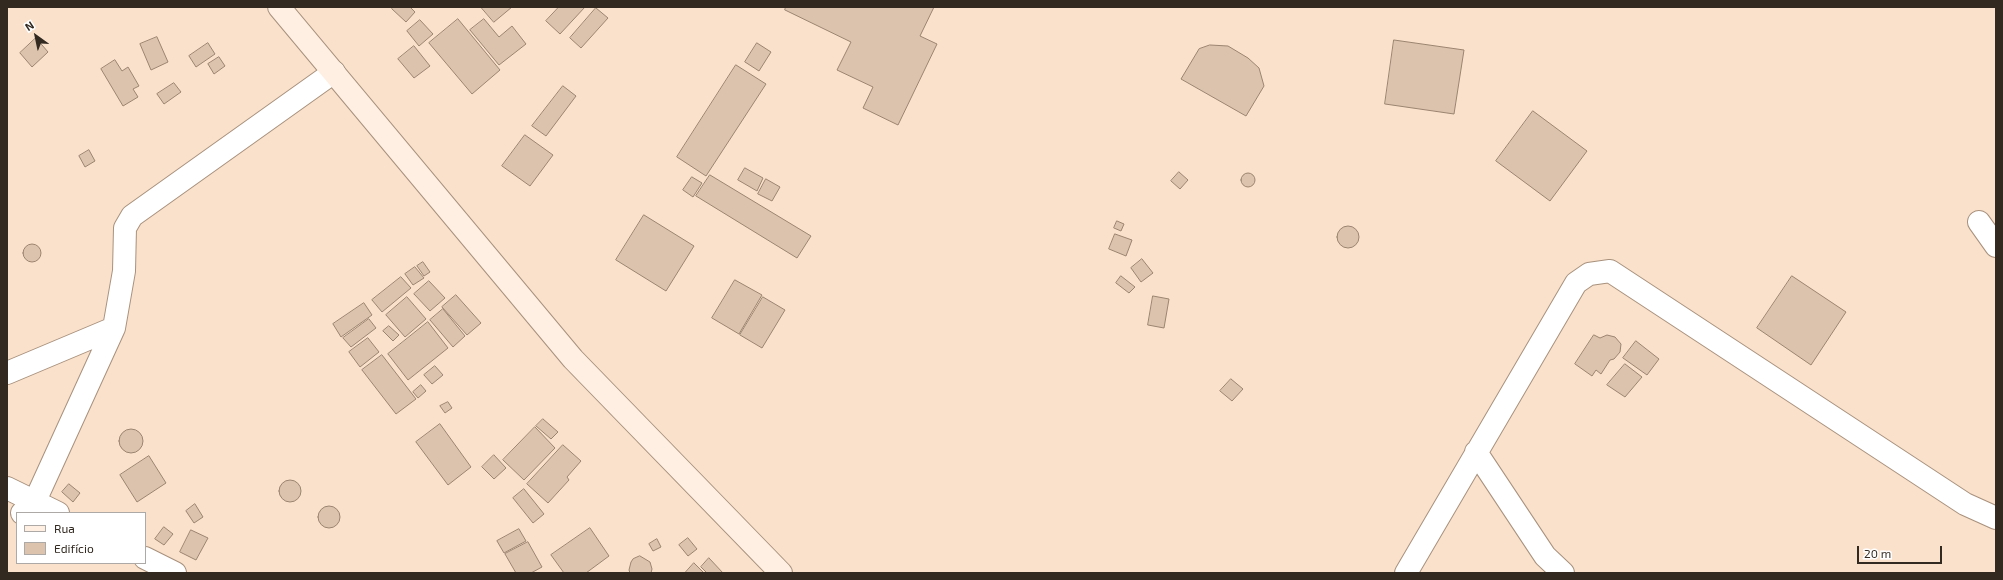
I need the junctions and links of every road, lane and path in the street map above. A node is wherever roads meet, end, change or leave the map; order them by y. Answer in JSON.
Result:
{"nodes":[{"id":1,"x":279,"y":7,"type":"edge"},
{"id":2,"x":334,"y":72,"type":"junction"},
{"id":3,"x":1979,"y":222,"type":"dead end"},
{"id":4,"x":1996,"y":246,"type":"edge"},
{"id":5,"x":114,"y":328,"type":"junction"},
{"id":6,"x":7,"y":372,"type":"edge"},
{"id":7,"x":1476,"y":452,"type":"junction"},
{"id":8,"x":7,"y":488,"type":"edge"},
{"id":9,"x":28,"y":507,"type":"edge"},
{"id":10,"x":53,"y":512,"type":"edge"},
{"id":11,"x":16,"y":518,"type":"edge"},
{"id":12,"x":1996,"y":518,"type":"edge"},
{"id":13,"x":7,"y":526,"type":"edge"},
{"id":14,"x":146,"y":558,"type":"edge"},
{"id":15,"x":175,"y":573,"type":"edge"},
{"id":16,"x":781,"y":573,"type":"edge"},
{"id":17,"x":1406,"y":573,"type":"edge"},
{"id":18,"x":1563,"y":573,"type":"edge"}],
"edges":[{"from":1,"to":2,"type":"main road"},
{"from":2,"to":5,"type":"street"},
{"from":2,"to":16,"type":"main road"},
{"from":3,"to":4,"type":"street"},
{"from":5,"to":6,"type":"street"},
{"from":5,"to":9,"type":"street"},
{"from":7,"to":12,"type":"street"},
{"from":7,"to":17,"type":"street"},
{"from":7,"to":18,"type":"street"},
{"from":8,"to":9,"type":"street"},
{"from":9,"to":10,"type":"street"},
{"from":11,"to":13,"type":"street"},
{"from":14,"to":15,"type":"street"}]}
